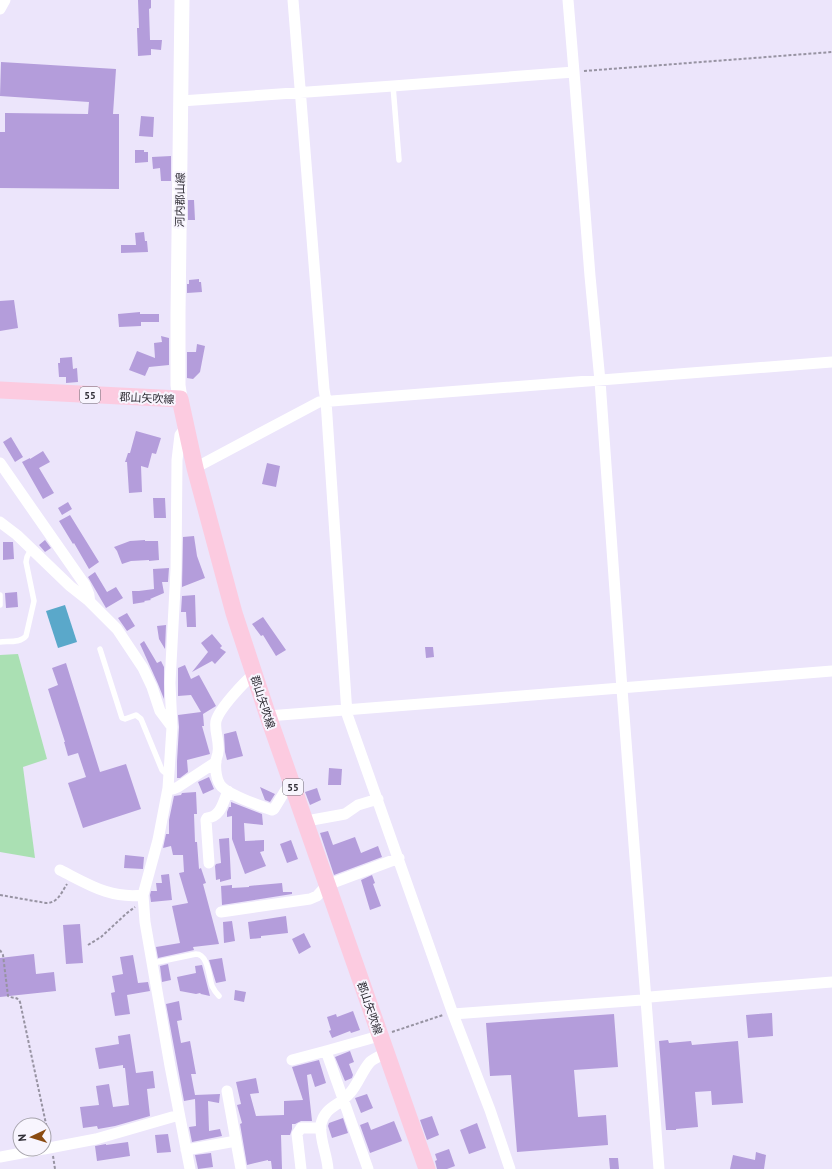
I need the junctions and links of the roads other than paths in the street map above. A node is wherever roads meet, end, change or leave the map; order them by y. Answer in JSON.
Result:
{"nodes":[{"id":1,"x":5,"y":0,"type":"edge"},
{"id":2,"x":182,"y":0,"type":"edge"},
{"id":3,"x":293,"y":0,"type":"edge"},
{"id":4,"x":568,"y":0,"type":"edge"},
{"id":5,"x":0,"y":9,"type":"edge"},
{"id":6,"x":574,"y":72,"type":"junction"},
{"id":7,"x":393,"y":86,"type":"junction"},
{"id":8,"x":300,"y":93,"type":"junction"},
{"id":9,"x":181,"y":101,"type":"junction"},
{"id":10,"x":398,"y":160,"type":"dead end"},
{"id":11,"x":832,"y":362,"type":"edge"},
{"id":12,"x":600,"y":381,"type":"junction"},
{"id":13,"x":0,"y":390,"type":"edge"},
{"id":14,"x":180,"y":399,"type":"junction"},
{"id":15,"x":326,"y":401,"type":"junction"},
{"id":16,"x":186,"y":427,"type":"junction"},
{"id":17,"x":0,"y":463,"type":"edge"},
{"id":18,"x":195,"y":468,"type":"junction"},
{"id":19,"x":0,"y":522,"type":"edge"},
{"id":20,"x":30,"y":549,"type":"junction"},
{"id":21,"x":0,"y":595,"type":"edge"},
{"id":22,"x":89,"y":601,"type":"junction"},
{"id":23,"x":0,"y":605,"type":"edge"},
{"id":24,"x":0,"y":642,"type":"edge"},
{"id":25,"x":100,"y":649,"type":"dead end"},
{"id":26,"x":832,"y":672,"type":"edge"},
{"id":27,"x":254,"y":674,"type":"junction"},
{"id":28,"x":622,"y":689,"type":"junction"},
{"id":29,"x":347,"y":709,"type":"junction"},
{"id":30,"x":268,"y":716,"type":"junction"},
{"id":31,"x":172,"y":728,"type":"junction"},
{"id":32,"x":216,"y":762,"type":"junction"},
{"id":33,"x":169,"y":775,"type":"junction"},
{"id":34,"x":292,"y":786,"type":"junction"},
{"id":35,"x":168,"y":788,"type":"junction"},
{"id":36,"x":228,"y":791,"type":"junction"},
{"id":37,"x":378,"y":799,"type":"junction"},
{"id":38,"x":305,"y":823,"type":"junction"},
{"id":39,"x":399,"y":858,"type":"junction"},
{"id":40,"x":209,"y":863,"type":"dead end"},
{"id":41,"x":60,"y":870,"type":"dead end"},
{"id":42,"x":327,"y":885,"type":"junction"},
{"id":43,"x":144,"y":901,"type":"junction"},
{"id":44,"x":221,"y":912,"type":"dead end"},
{"id":45,"x":153,"y":963,"type":"junction"},
{"id":46,"x":832,"y":982,"type":"edge"},
{"id":47,"x":219,"y":996,"type":"dead end"},
{"id":48,"x":646,"y":998,"type":"junction"},
{"id":49,"x":454,"y":1014,"type":"junction"},
{"id":50,"x":380,"y":1036,"type":"junction"},
{"id":51,"x":326,"y":1051,"type":"junction"},
{"id":52,"x":386,"y":1053,"type":"junction"},
{"id":53,"x":292,"y":1060,"type":"dead end"},
{"id":54,"x":227,"y":1091,"type":"dead end"},
{"id":55,"x":344,"y":1100,"type":"junction"},
{"id":56,"x":179,"y":1115,"type":"junction"},
{"id":57,"x":321,"y":1128,"type":"junction"},
{"id":58,"x":236,"y":1141,"type":"junction"},
{"id":59,"x":52,"y":1147,"type":"edge"},
{"id":60,"x":186,"y":1150,"type":"junction"},
{"id":61,"x":12,"y":1155,"type":"edge"},
{"id":62,"x":0,"y":1157,"type":"edge"},
{"id":63,"x":190,"y":1169,"type":"edge"},
{"id":64,"x":241,"y":1169,"type":"edge"},
{"id":65,"x":301,"y":1169,"type":"edge"},
{"id":66,"x":328,"y":1169,"type":"edge"},
{"id":67,"x":368,"y":1169,"type":"edge"},
{"id":68,"x":427,"y":1169,"type":"edge"},
{"id":69,"x":510,"y":1169,"type":"edge"},
{"id":70,"x":659,"y":1169,"type":"edge"}],
"edges":[{"from":1,"to":5,"type":"street"},
{"from":2,"to":9,"type":"main road","name":"河内郡山線"},
{"from":3,"to":8,"type":"street"},
{"from":4,"to":6,"type":"street"},
{"from":6,"to":7,"type":"street"},
{"from":6,"to":12,"type":"street"},
{"from":7,"to":8,"type":"street"},
{"from":7,"to":10,"type":"lane"},
{"from":8,"to":9,"type":"street"},
{"from":8,"to":15,"type":"street"},
{"from":9,"to":14,"type":"main road","name":"河内郡山線"},
{"from":11,"to":12,"type":"street"},
{"from":12,"to":15,"type":"street"},
{"from":12,"to":28,"type":"street"},
{"from":13,"to":14,"type":"main road","name":"郡山矢吹線","number":"55"},
{"from":14,"to":16,"type":"main road","name":"郡山矢吹線","number":"55"},
{"from":15,"to":18,"type":"street"},
{"from":15,"to":29,"type":"street"},
{"from":16,"to":18,"type":"main road","name":"郡山矢吹線","number":"55"},
{"from":16,"to":31,"type":"street"},
{"from":17,"to":22,"type":"street"},
{"from":18,"to":27,"type":"main road","name":"郡山矢吹線","number":"55"},
{"from":19,"to":20,"type":"street"},
{"from":20,"to":22,"type":"street"},
{"from":20,"to":24,"type":"lane"},
{"from":21,"to":23,"type":"lane"},
{"from":22,"to":31,"type":"street"},
{"from":25,"to":33,"type":"lane"},
{"from":26,"to":28,"type":"street"},
{"from":27,"to":30,"type":"main road","name":"郡山矢吹線","number":"55"},
{"from":27,"to":32,"type":"street"},
{"from":28,"to":29,"type":"street"},
{"from":28,"to":48,"type":"street"},
{"from":29,"to":30,"type":"street"},
{"from":29,"to":37,"type":"street"},
{"from":30,"to":34,"type":"main road","name":"郡山矢吹線","number":"55"},
{"from":31,"to":33,"type":"street"},
{"from":32,"to":35,"type":"street"},
{"from":32,"to":36,"type":"street"},
{"from":33,"to":35,"type":"street"},
{"from":34,"to":36,"type":"street"},
{"from":34,"to":38,"type":"main road","name":"郡山矢吹線","number":"55"},
{"from":35,"to":43,"type":"street"},
{"from":36,"to":40,"type":"street"},
{"from":37,"to":38,"type":"street"},
{"from":37,"to":39,"type":"street"},
{"from":38,"to":42,"type":"main road","name":"郡山矢吹線","number":"55"},
{"from":39,"to":42,"type":"street"},
{"from":39,"to":49,"type":"street"},
{"from":41,"to":43,"type":"street"},
{"from":42,"to":44,"type":"street"},
{"from":42,"to":50,"type":"main road","name":"郡山矢吹線","number":"55"},
{"from":43,"to":45,"type":"street"},
{"from":45,"to":47,"type":"lane"},
{"from":45,"to":56,"type":"street"},
{"from":46,"to":48,"type":"street"},
{"from":48,"to":49,"type":"street"},
{"from":48,"to":70,"type":"street"},
{"from":49,"to":69,"type":"street"},
{"from":50,"to":51,"type":"street"},
{"from":50,"to":52,"type":"main road","name":"郡山矢吹線","number":"55"},
{"from":51,"to":53,"type":"street"},
{"from":51,"to":55,"type":"street"},
{"from":52,"to":55,"type":"street"},
{"from":52,"to":68,"type":"main road","name":"郡山矢吹線","number":"55"},
{"from":54,"to":58,"type":"street"},
{"from":55,"to":57,"type":"street"},
{"from":55,"to":67,"type":"street"},
{"from":56,"to":59,"type":"street"},
{"from":56,"to":60,"type":"street"},
{"from":57,"to":65,"type":"street"},
{"from":57,"to":66,"type":"street"},
{"from":58,"to":60,"type":"street"},
{"from":58,"to":64,"type":"street"},
{"from":60,"to":63,"type":"street"},
{"from":61,"to":62,"type":"street"}]}
